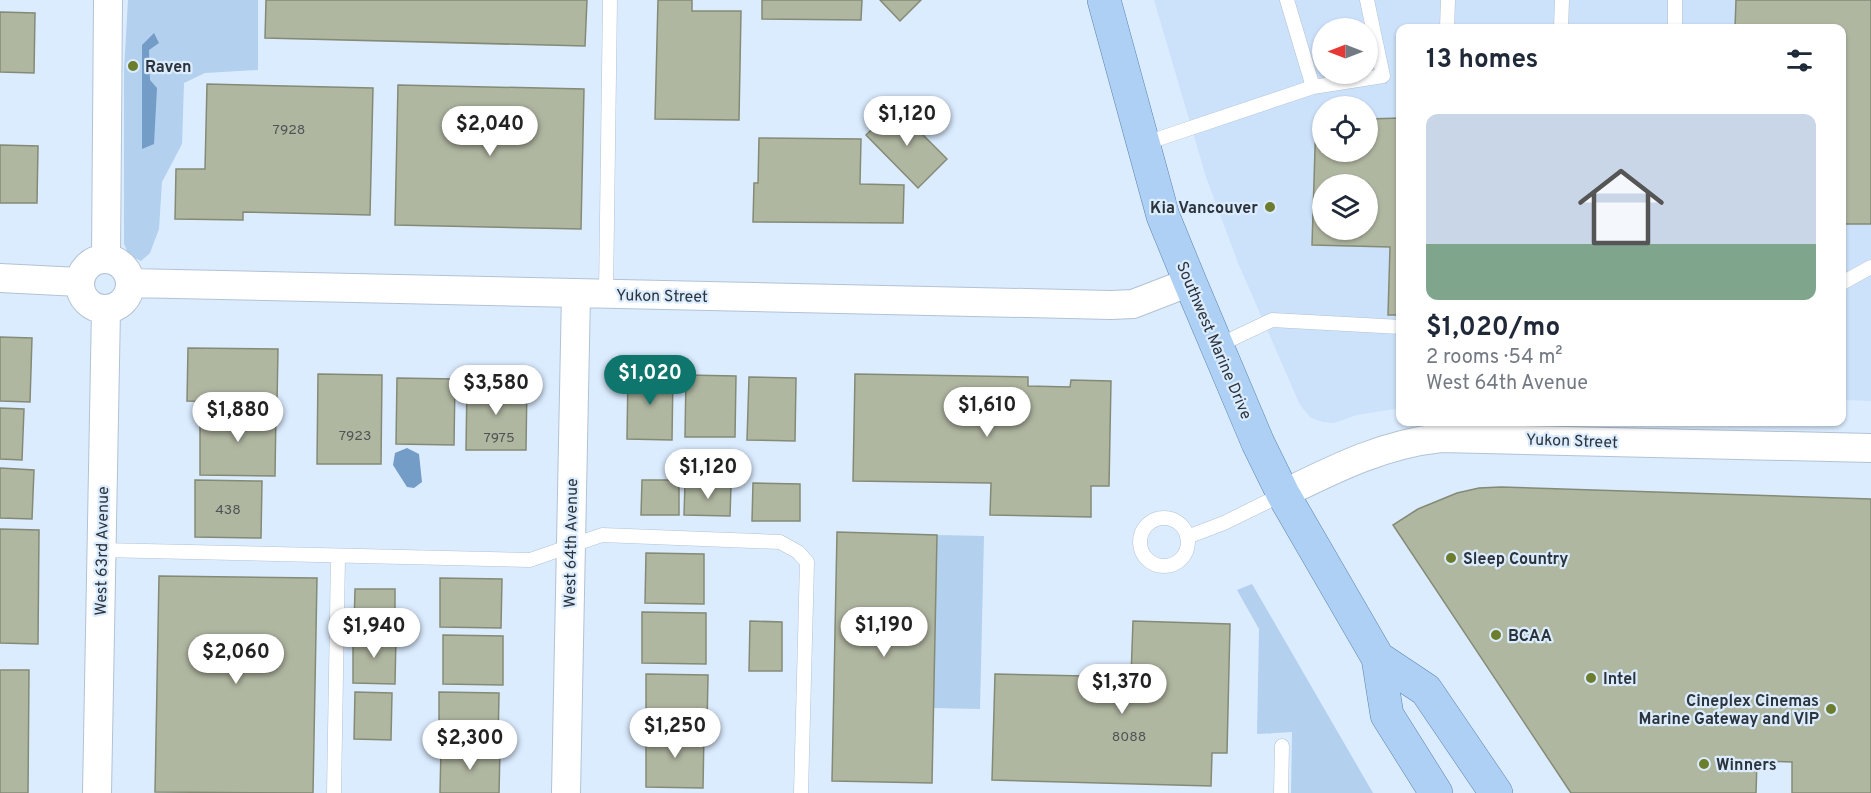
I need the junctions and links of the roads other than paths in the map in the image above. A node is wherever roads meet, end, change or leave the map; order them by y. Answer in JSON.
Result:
{"nodes":[{"id":1,"x":108,"y":0,"type":"edge"},
{"id":2,"x":610,"y":0,"type":"edge"},
{"id":3,"x":1104,"y":0,"type":"edge"},
{"id":4,"x":1287,"y":0,"type":"edge"},
{"id":5,"x":1368,"y":0,"type":"edge"},
{"id":6,"x":1448,"y":0,"type":"edge"},
{"id":7,"x":1562,"y":0,"type":"edge"},
{"id":8,"x":1676,"y":0,"type":"edge"},
{"id":9,"x":1447,"y":24,"type":"edge"},
{"id":10,"x":1561,"y":24,"type":"edge"},
{"id":11,"x":1675,"y":24,"type":"edge"},
{"id":12,"x":1313,"y":87,"type":"junction"},
{"id":13,"x":1143,"y":144,"type":"junction"},
{"id":14,"x":106,"y":258,"type":"junction"},
{"id":15,"x":1871,"y":267,"type":"edge"},
{"id":16,"x":0,"y":278,"type":"edge"},
{"id":17,"x":79,"y":282,"type":"junction"},
{"id":18,"x":1190,"y":282,"type":"junction"},
{"id":19,"x":1846,"y":282,"type":"edge"},
{"id":20,"x":130,"y":283,"type":"junction"},
{"id":21,"x":576,"y":292,"type":"junction"},
{"id":22,"x":606,"y":293,"type":"junction"},
{"id":23,"x":106,"y":309,"type":"junction"},
{"id":24,"x":1396,"y":327,"type":"edge"},
{"id":25,"x":1217,"y":346,"type":"junction"},
{"id":26,"x":1508,"y":430,"type":"edge"},
{"id":27,"x":1871,"y":448,"type":"edge"},
{"id":28,"x":1284,"y":494,"type":"junction"},
{"id":29,"x":1187,"y":537,"type":"dead end"},
{"id":30,"x":570,"y":546,"type":"junction"},
{"id":31,"x":101,"y":550,"type":"junction"},
{"id":32,"x":338,"y":557,"type":"junction"},
{"id":33,"x":1378,"y":658,"type":"junction"},
{"id":34,"x":1282,"y":746,"type":"dead end"},
{"id":35,"x":97,"y":793,"type":"edge"},
{"id":36,"x":334,"y":793,"type":"edge"},
{"id":37,"x":566,"y":793,"type":"edge"},
{"id":38,"x":801,"y":793,"type":"edge"},
{"id":39,"x":1281,"y":793,"type":"edge"},
{"id":40,"x":1436,"y":793,"type":"edge"},
{"id":41,"x":1496,"y":793,"type":"edge"}],
"edges":[{"from":1,"to":14,"type":"street"},
{"from":2,"to":22,"type":"lane"},
{"from":3,"to":13,"type":"main road","name":"Southwest Marine Drive"},
{"from":4,"to":12,"type":"lane"},
{"from":5,"to":12,"type":"lane"},
{"from":6,"to":9,"type":"lane"},
{"from":7,"to":10,"type":"lane"},
{"from":8,"to":11,"type":"lane"},
{"from":12,"to":13,"type":"lane"},
{"from":13,"to":18,"type":"main road","name":"Southwest Marine Drive"},
{"from":14,"to":17,"type":"street"},
{"from":14,"to":20,"type":"street"},
{"from":15,"to":19,"type":"lane"},
{"from":16,"to":17,"type":"street"},
{"from":17,"to":23,"type":"street"},
{"from":18,"to":22,"type":"street","name":"Yukon Street"},
{"from":18,"to":25,"type":"main road","name":"Southwest Marine Drive"},
{"from":20,"to":21,"type":"street","name":"Yukon Street"},
{"from":20,"to":23,"type":"street"},
{"from":21,"to":22,"type":"street","name":"Yukon Street"},
{"from":21,"to":30,"type":"street","name":"West 64th Avenue"},
{"from":23,"to":31,"type":"street","name":"West 63rd Avenue"},
{"from":24,"to":25,"type":"lane"},
{"from":25,"to":28,"type":"main road","name":"Southwest Marine Drive"},
{"from":26,"to":27,"type":"street","name":"Yukon Street"},
{"from":26,"to":28,"type":"street","name":"Yukon Street"},
{"from":28,"to":29,"type":"lane"},
{"from":28,"to":33,"type":"main road","name":"Southwest Marine Drive"},
{"from":30,"to":32,"type":"lane"},
{"from":30,"to":37,"type":"street","name":"West 64th Avenue"},
{"from":30,"to":38,"type":"lane"},
{"from":31,"to":32,"type":"lane"},
{"from":31,"to":35,"type":"street","name":"West 63rd Avenue"},
{"from":32,"to":36,"type":"lane"},
{"from":33,"to":40,"type":"main road","name":"Southwest Marine Drive"},
{"from":33,"to":41,"type":"main road","name":"Southwest Marine Drive"},
{"from":34,"to":39,"type":"lane"}]}
